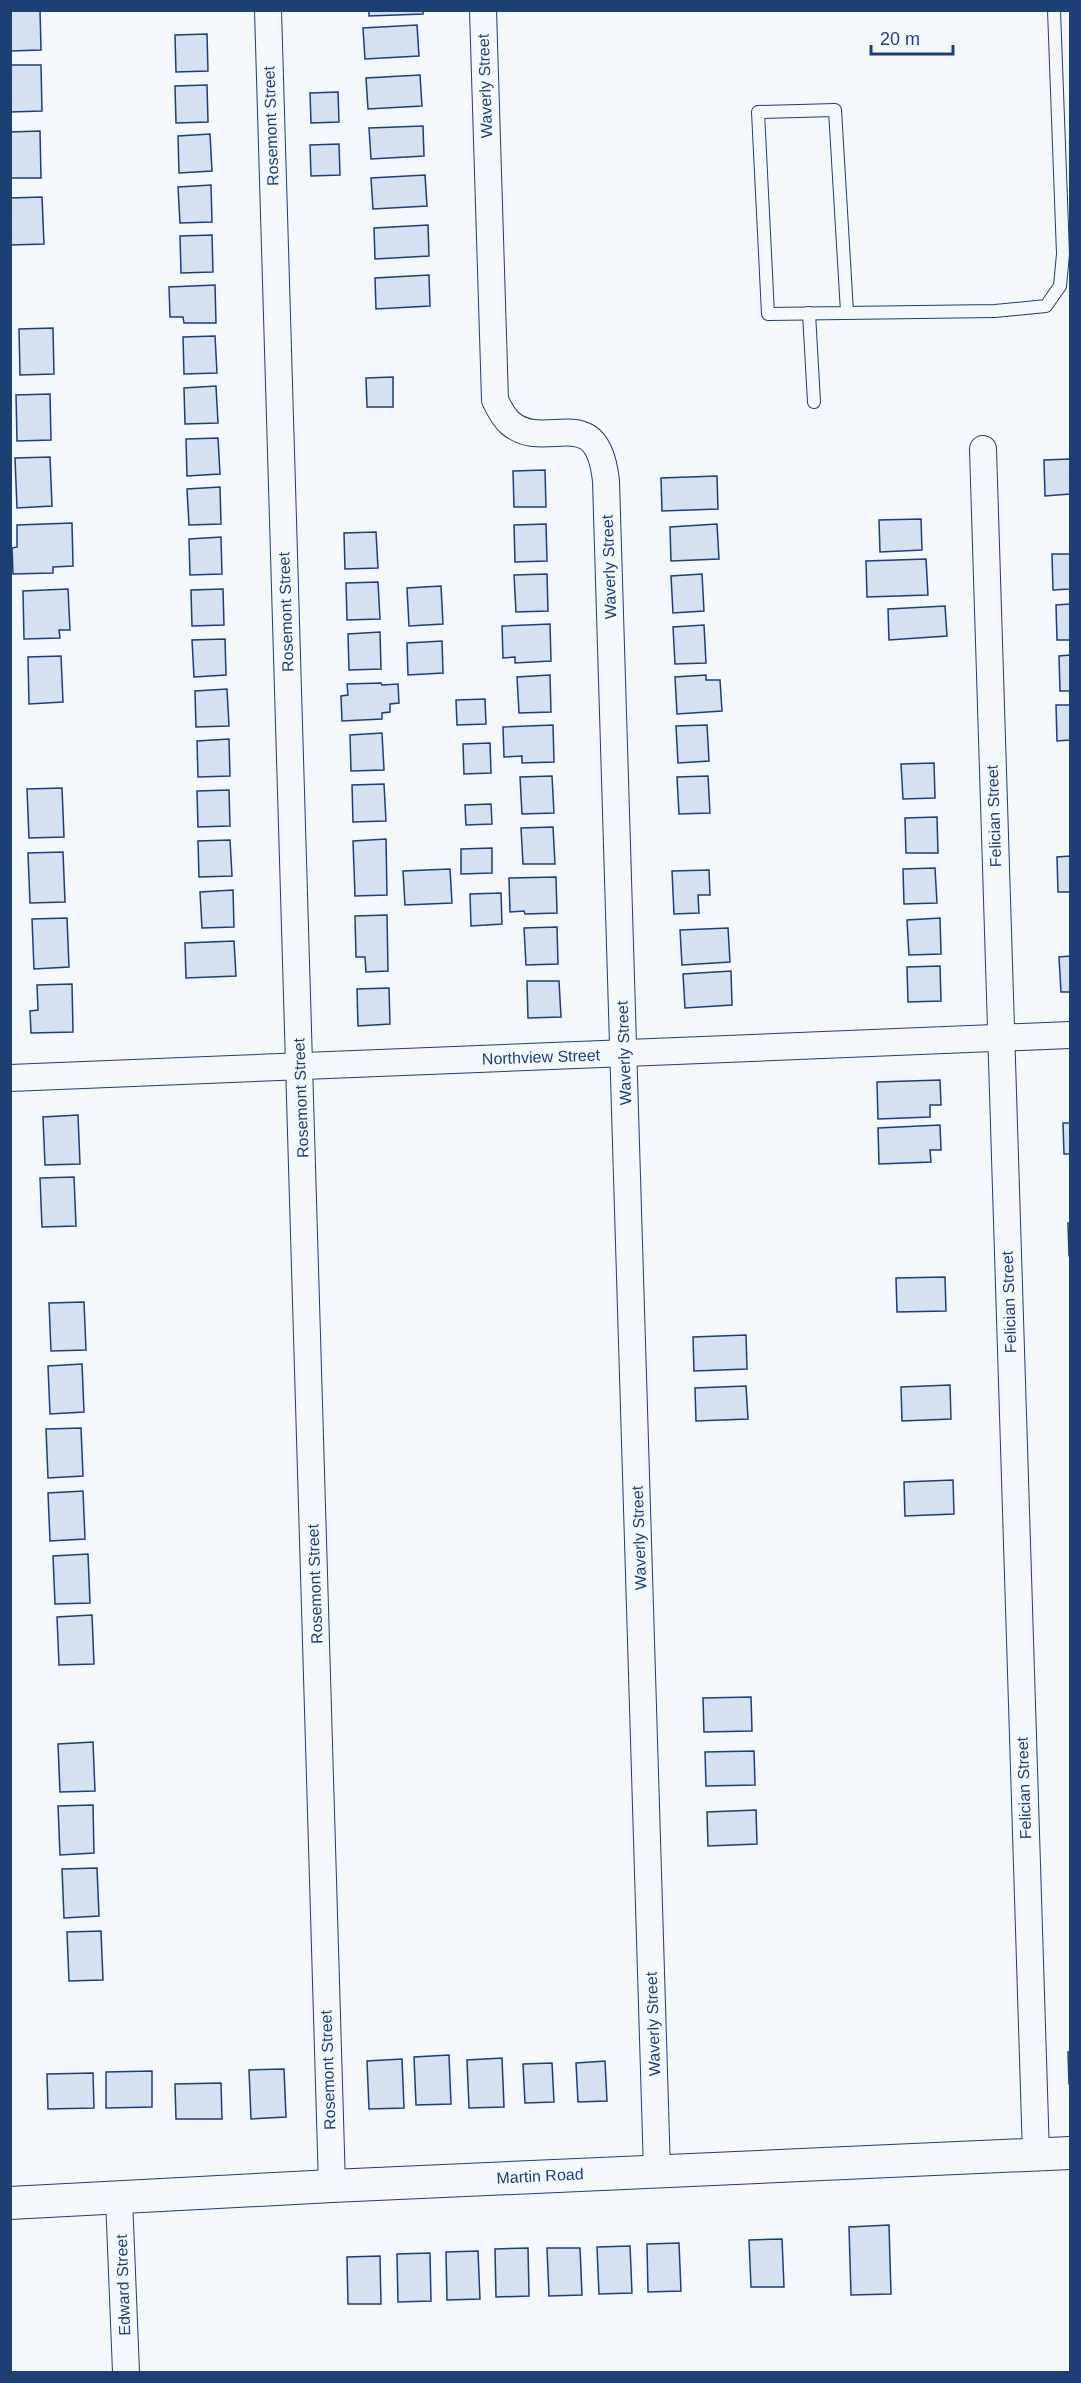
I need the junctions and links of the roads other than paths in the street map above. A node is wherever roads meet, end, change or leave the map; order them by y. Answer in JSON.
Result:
{"nodes":[{"id":1,"x":268,"y":10,"type":"edge"},
{"id":2,"x":483,"y":10,"type":"edge"},
{"id":3,"x":1054,"y":10,"type":"edge"},
{"id":4,"x":847,"y":312,"type":"junction"},
{"id":5,"x":809,"y":313,"type":"junction"},
{"id":6,"x":814,"y":402,"type":"dead end"},
{"id":7,"x":983,"y":449,"type":"dead end"},
{"id":8,"x":1071,"y":1035,"type":"edge"},
{"id":9,"x":1001,"y":1038,"type":"junction"},
{"id":10,"x":624,"y":1054,"type":"junction"},
{"id":11,"x":300,"y":1067,"type":"junction"},
{"id":12,"x":10,"y":1078,"type":"edge"},
{"id":13,"x":1071,"y":2153,"type":"edge"},
{"id":14,"x":1036,"y":2155,"type":"junction"},
{"id":15,"x":657,"y":2171,"type":"junction"},
{"id":16,"x":332,"y":2186,"type":"junction"},
{"id":17,"x":10,"y":2190,"type":"edge"},
{"id":18,"x":119,"y":2198,"type":"junction"},
{"id":19,"x":11,"y":2203,"type":"edge"},
{"id":20,"x":126,"y":2373,"type":"edge"}],
"edges":[{"from":1,"to":11,"type":"street","name":"Rosemont Street"},
{"from":2,"to":10,"type":"street","name":"Waverly Street"},
{"from":3,"to":4,"type":"lane"},
{"from":4,"to":5,"type":"lane"},
{"from":4,"to":5,"type":"lane"},
{"from":5,"to":6,"type":"lane"},
{"from":7,"to":9,"type":"street","name":"Felician Street"},
{"from":8,"to":9,"type":"street","name":"Northview Street"},
{"from":9,"to":10,"type":"street","name":"Northview Street"},
{"from":9,"to":14,"type":"street","name":"Felician Street"},
{"from":10,"to":11,"type":"street","name":"Northview Street"},
{"from":10,"to":15,"type":"street","name":"Waverly Street"},
{"from":11,"to":12,"type":"street","name":"Northview Street"},
{"from":11,"to":16,"type":"street","name":"Rosemont Street"},
{"from":13,"to":14,"type":"street","name":"Martin Road"},
{"from":14,"to":15,"type":"street","name":"Martin Road"},
{"from":15,"to":16,"type":"street","name":"Martin Road"},
{"from":16,"to":18,"type":"street","name":"Martin Road"},
{"from":17,"to":19,"type":"street"},
{"from":18,"to":19,"type":"street","name":"Martin Road"},
{"from":18,"to":20,"type":"street","name":"Edward Street"}]}
